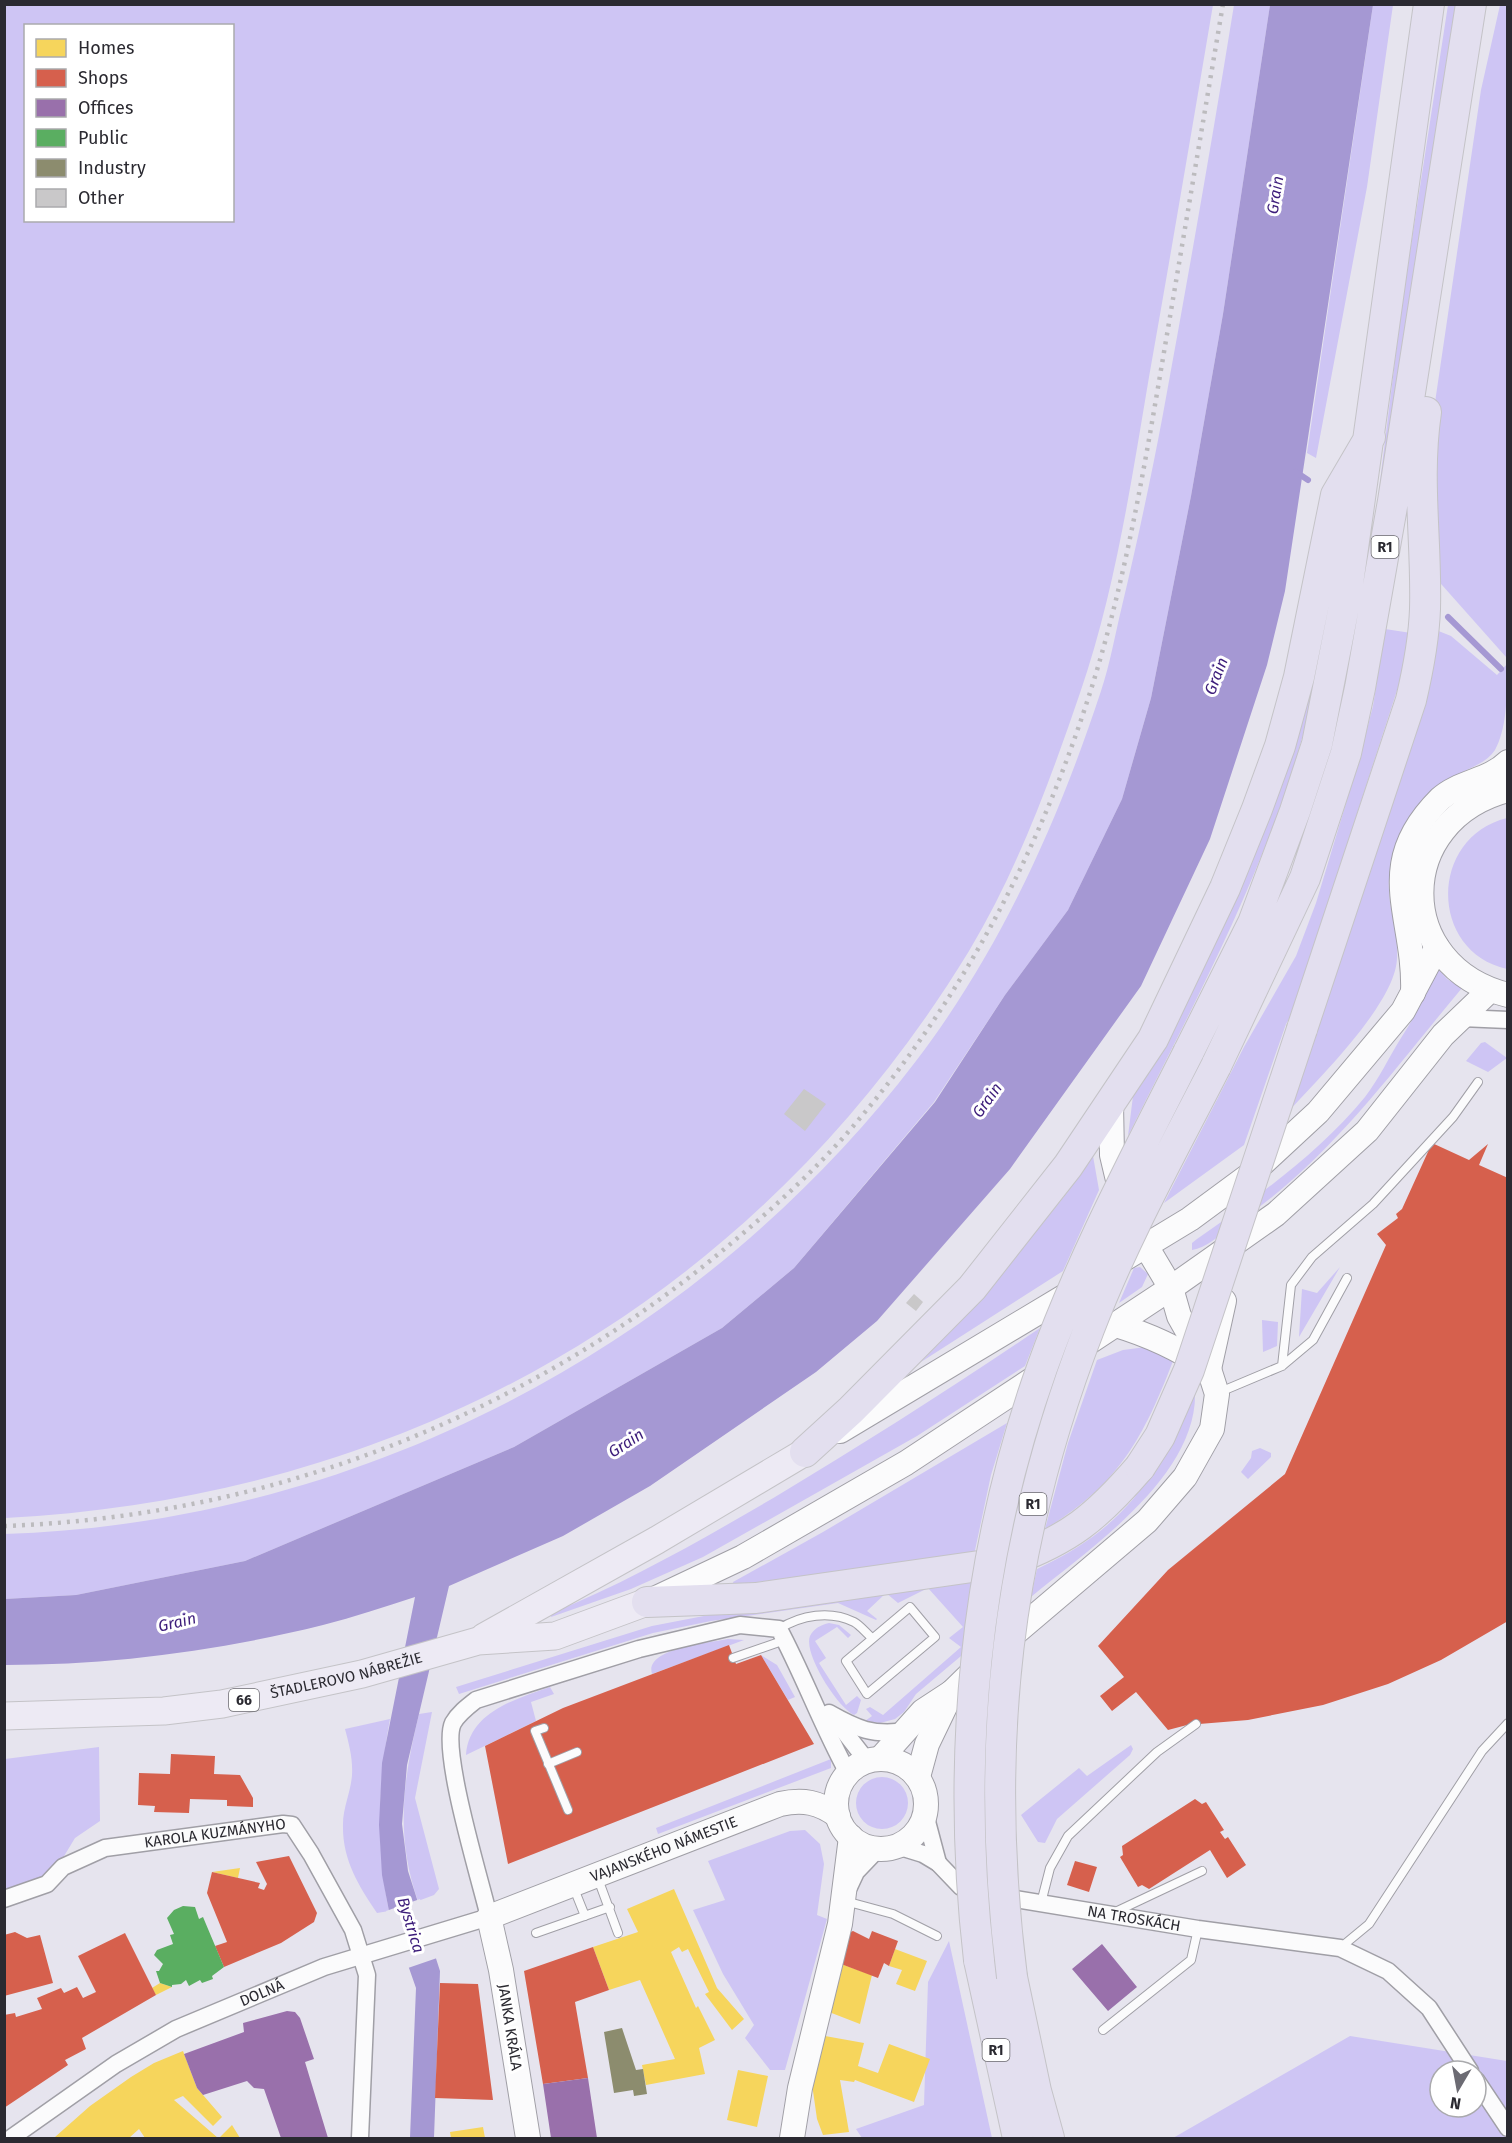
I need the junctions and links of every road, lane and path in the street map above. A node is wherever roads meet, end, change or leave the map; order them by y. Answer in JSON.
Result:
{"nodes":[{"id":1,"x":1430,"y":4,"type":"edge"},
{"id":2,"x":1471,"y":4,"type":"edge"},
{"id":3,"x":1488,"y":4,"type":"edge"},
{"id":4,"x":1370,"y":437,"type":"junction"},
{"id":5,"x":1508,"y":762,"type":"edge"},
{"id":6,"x":1508,"y":789,"type":"edge"},
{"id":7,"x":1437,"y":947,"type":"junction"},
{"id":8,"x":1498,"y":993,"type":"edge"},
{"id":9,"x":1413,"y":995,"type":"junction"},
{"id":10,"x":1461,"y":1018,"type":"junction"},
{"id":11,"x":1508,"y":1020,"type":"edge"},
{"id":12,"x":1478,"y":1082,"type":"dead end"},
{"id":13,"x":1111,"y":1104,"type":"junction"},
{"id":14,"x":1238,"y":1241,"type":"junction"},
{"id":15,"x":1144,"y":1246,"type":"junction"},
{"id":16,"x":1347,"y":1278,"type":"dead end"},
{"id":17,"x":1171,"y":1288,"type":"junction"},
{"id":18,"x":1116,"y":1325,"type":"junction"},
{"id":19,"x":1282,"y":1366,"type":"junction"},
{"id":20,"x":1209,"y":1369,"type":"junction"},
{"id":21,"x":1217,"y":1394,"type":"junction"},
{"id":22,"x":805,"y":1452,"type":"junction"},
{"id":23,"x":647,"y":1602,"type":"junction"},
{"id":24,"x":782,"y":1634,"type":"junction"},
{"id":25,"x":872,"y":1638,"type":"junction"},
{"id":26,"x":478,"y":1641,"type":"junction"},
{"id":27,"x":734,"y":1658,"type":"dead end"},
{"id":28,"x":952,"y":1692,"type":"junction"},
{"id":29,"x":814,"y":1699,"type":"junction"},
{"id":30,"x":829,"y":1713,"type":"junction"},
{"id":31,"x":4,"y":1716,"type":"edge"},
{"id":32,"x":1508,"y":1723,"type":"edge"},
{"id":33,"x":1196,"y":1724,"type":"dead end"},
{"id":34,"x":544,"y":1728,"type":"dead end"},
{"id":35,"x":906,"y":1731,"type":"junction"},
{"id":36,"x":577,"y":1752,"type":"dead end"},
{"id":37,"x":548,"y":1764,"type":"junction"},
{"id":38,"x":865,"y":1764,"type":"junction"},
{"id":39,"x":918,"y":1777,"type":"junction"},
{"id":40,"x":568,"y":1810,"type":"dead end"},
{"id":41,"x":925,"y":1814,"type":"junction"},
{"id":42,"x":838,"y":1816,"type":"junction"},
{"id":43,"x":850,"y":1838,"type":"junction"},
{"id":44,"x":888,"y":1847,"type":"junction"},
{"id":45,"x":938,"y":1863,"type":"junction"},
{"id":46,"x":1202,"y":1871,"type":"dead end"},
{"id":47,"x":596,"y":1875,"type":"junction"},
{"id":48,"x":573,"y":1884,"type":"junction"},
{"id":49,"x":844,"y":1898,"type":"junction"},
{"id":50,"x":4,"y":1899,"type":"edge"},
{"id":51,"x":1041,"y":1903,"type":"junction"},
{"id":52,"x":610,"y":1907,"type":"junction"},
{"id":53,"x":1110,"y":1915,"type":"junction"},
{"id":54,"x":585,"y":1916,"type":"junction"},
{"id":55,"x":489,"y":1917,"type":"junction"},
{"id":56,"x":1198,"y":1929,"type":"junction"},
{"id":57,"x":536,"y":1933,"type":"dead end"},
{"id":58,"x":618,"y":1933,"type":"dead end"},
{"id":59,"x":937,"y":1936,"type":"dead end"},
{"id":60,"x":1340,"y":1948,"type":"junction"},
{"id":61,"x":362,"y":1956,"type":"junction"},
{"id":62,"x":1103,"y":2030,"type":"dead end"},
{"id":63,"x":1462,"y":2059,"type":"edge"},
{"id":64,"x":1488,"y":2098,"type":"edge"},
{"id":65,"x":1508,"y":2128,"type":"edge"},
{"id":66,"x":11,"y":2139,"type":"edge"},
{"id":67,"x":360,"y":2139,"type":"edge"},
{"id":68,"x":528,"y":2139,"type":"edge"},
{"id":69,"x":792,"y":2139,"type":"edge"},
{"id":70,"x":1018,"y":2139,"type":"edge"},
{"id":71,"x":1049,"y":2139,"type":"edge"}],
"edges":[{"from":1,"to":4,"type":"highway","number":"R1"},
{"from":2,"to":71,"type":"highway","number":"R1","bridge":true},
{"from":3,"to":23,"type":"highway","bridge":true},
{"from":4,"to":13,"type":"highway"},
{"from":4,"to":70,"type":"highway","number":"R1","bridge":true},
{"from":5,"to":9,"type":"main road"},
{"from":6,"to":7,"type":"main road"},
{"from":7,"to":8,"type":"main road"},
{"from":7,"to":9,"type":"main road"},
{"from":8,"to":10,"type":"main road"},
{"from":9,"to":15,"type":"main road"},
{"from":10,"to":11,"type":"street"},
{"from":10,"to":14,"type":"main road"},
{"from":12,"to":19,"type":"lane"},
{"from":13,"to":15,"type":"main road"},
{"from":13,"to":22,"type":"highway"},
{"from":14,"to":17,"type":"main road"},
{"from":14,"to":20,"type":"main road"},
{"from":15,"to":17,"type":"main road"},
{"from":15,"to":22,"type":"main road"},
{"from":16,"to":19,"type":"lane"},
{"from":17,"to":18,"type":"main road"},
{"from":17,"to":20,"type":"main road"},
{"from":18,"to":20,"type":"main road"},
{"from":18,"to":23,"type":"main road"},
{"from":19,"to":21,"type":"lane"},
{"from":20,"to":21,"type":"main road"},
{"from":21,"to":28,"type":"main road"},
{"from":22,"to":26,"type":"main road","number":"66"},
{"from":23,"to":26,"type":"main road","name":"ŠTADLEROVO NÁBREŽIE","number":"66"},
{"from":24,"to":25,"type":"lane"},
{"from":24,"to":27,"type":"lane"},
{"from":24,"to":29,"type":"street"},
{"from":24,"to":55,"type":"street"},
{"from":25,"to":25,"type":"lane"},
{"from":26,"to":31,"type":"main road","name":"ŠTADLEROVO NÁBREŽIE","number":"66"},
{"from":28,"to":35,"type":"main road"},
{"from":28,"to":39,"type":"main road"},
{"from":29,"to":30,"type":"street"},
{"from":29,"to":38,"type":"street"},
{"from":30,"to":35,"type":"street"},
{"from":30,"to":38,"type":"street"},
{"from":32,"to":60,"type":"lane"},
{"from":33,"to":51,"type":"lane"},
{"from":34,"to":37,"type":"lane"},
{"from":35,"to":38,"type":"main road"},
{"from":36,"to":37,"type":"lane"},
{"from":37,"to":40,"type":"lane"},
{"from":38,"to":39,"type":"main road"},
{"from":38,"to":42,"type":"main road"},
{"from":39,"to":41,"type":"main road"},
{"from":41,"to":44,"type":"main road"},
{"from":41,"to":45,"type":"street","name":"NA TROSKÁCH"},
{"from":42,"to":43,"type":"main road"},
{"from":42,"to":47,"type":"main road","name":"VAJANSKÉHO NÁMESTIE"},
{"from":43,"to":44,"type":"main road"},
{"from":43,"to":49,"type":"main road"},
{"from":44,"to":45,"type":"street","name":"NA TROSKÁCH"},
{"from":44,"to":49,"type":"street"},
{"from":45,"to":51,"type":"street","name":"NA TROSKÁCH"},
{"from":46,"to":53,"type":"lane"},
{"from":47,"to":48,"type":"main road","name":"VAJANSKÉHO NÁMESTIE"},
{"from":47,"to":52,"type":"lane"},
{"from":48,"to":54,"type":"lane"},
{"from":48,"to":55,"type":"main road","name":"VAJANSKÉHO NÁMESTIE"},
{"from":49,"to":59,"type":"lane"},
{"from":49,"to":69,"type":"main road"},
{"from":50,"to":61,"type":"street","name":"KAROLA KUZMÁNYHO"},
{"from":51,"to":53,"type":"street","name":"NA TROSKÁCH"},
{"from":52,"to":54,"type":"lane"},
{"from":52,"to":58,"type":"lane"},
{"from":53,"to":56,"type":"street","name":"NA TROSKÁCH"},
{"from":54,"to":57,"type":"lane"},
{"from":55,"to":61,"type":"street","name":"VAJANSKÉHO NÁMESTIE"},
{"from":55,"to":68,"type":"main road","name":"JANKA KRÁĽA"},
{"from":56,"to":60,"type":"street","name":"NA TROSKÁCH"},
{"from":56,"to":62,"type":"lane"},
{"from":60,"to":63,"type":"street","name":"NA TROSKÁCH"},
{"from":61,"to":66,"type":"street","name":"DOLNÁ"},
{"from":61,"to":67,"type":"street"},
{"from":64,"to":65,"type":"street"}]}
